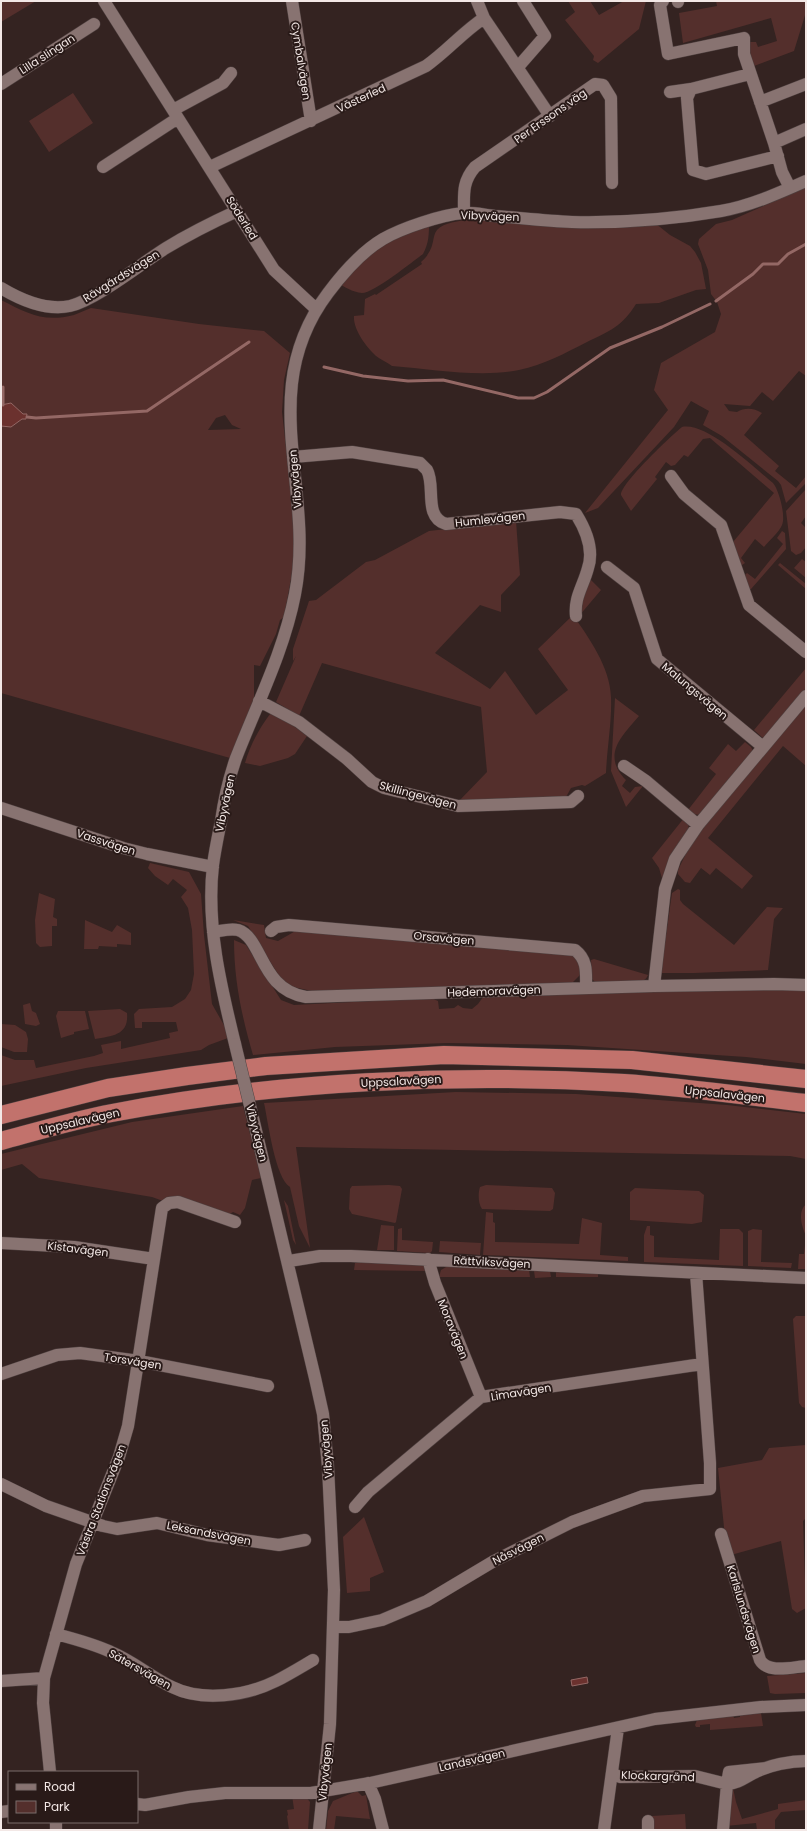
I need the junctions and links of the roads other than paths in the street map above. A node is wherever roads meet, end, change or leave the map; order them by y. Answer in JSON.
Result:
{"nodes":[{"id":1,"x":104,"y":1,"type":"edge"},
{"id":2,"x":292,"y":1,"type":"edge"},
{"id":3,"x":477,"y":1,"type":"edge"},
{"id":4,"x":523,"y":1,"type":"edge"},
{"id":5,"x":663,"y":1,"type":"edge"},
{"id":6,"x":484,"y":18,"type":"junction"},
{"id":7,"x":94,"y":24,"type":"dead end"},
{"id":8,"x":518,"y":67,"type":"junction"},
{"id":9,"x":231,"y":73,"type":"dead end"},
{"id":10,"x":750,"y":74,"type":"junction"},
{"id":11,"x":1,"y":84,"type":"edge"},
{"id":12,"x":806,"y":84,"type":"edge"},
{"id":13,"x":691,"y":89,"type":"junction"},
{"id":14,"x":670,"y":92,"type":"dead end"},
{"id":15,"x":760,"y":102,"type":"junction"},
{"id":16,"x":176,"y":114,"type":"junction"},
{"id":17,"x":550,"y":116,"type":"junction"},
{"id":18,"x":311,"y":121,"type":"junction"},
{"id":19,"x":806,"y":129,"type":"edge"},
{"id":20,"x":774,"y":143,"type":"junction"},
{"id":21,"x":778,"y":156,"type":"junction"},
{"id":22,"x":103,"y":167,"type":"dead end"},
{"id":23,"x":210,"y":167,"type":"junction"},
{"id":24,"x":806,"y":181,"type":"edge"},
{"id":25,"x":612,"y":184,"type":"dead end"},
{"id":26,"x":790,"y":188,"type":"junction"},
{"id":27,"x":236,"y":211,"type":"junction"},
{"id":28,"x":464,"y":213,"type":"junction"},
{"id":29,"x":1,"y":288,"type":"edge"},
{"id":30,"x":316,"y":309,"type":"junction"},
{"id":31,"x":293,"y":457,"type":"junction"},
{"id":32,"x":671,"y":476,"type":"dead end"},
{"id":33,"x":607,"y":567,"type":"dead end"},
{"id":34,"x":576,"y":616,"type":"dead end"},
{"id":35,"x":806,"y":652,"type":"edge"},
{"id":36,"x":806,"y":696,"type":"edge"},
{"id":37,"x":259,"y":701,"type":"junction"},
{"id":38,"x":762,"y":747,"type":"junction"},
{"id":39,"x":624,"y":766,"type":"dead end"},
{"id":40,"x":578,"y":796,"type":"dead end"},
{"id":41,"x":1,"y":808,"type":"edge"},
{"id":42,"x":698,"y":825,"type":"junction"},
{"id":43,"x":213,"y":867,"type":"junction"},
{"id":44,"x":271,"y":930,"type":"dead end"},
{"id":45,"x":213,"y":932,"type":"junction"},
{"id":46,"x":806,"y":985,"type":"edge"},
{"id":47,"x":654,"y":986,"type":"junction"},
{"id":48,"x":586,"y":988,"type":"junction"},
{"id":49,"x":806,"y":1079,"type":"edge"},
{"id":50,"x":806,"y":1103,"type":"edge"},
{"id":51,"x":1,"y":1115,"type":"edge"},
{"id":52,"x":1,"y":1141,"type":"edge"},
{"id":53,"x":235,"y":1222,"type":"dead end"},
{"id":54,"x":1,"y":1243,"type":"edge"},
{"id":55,"x":154,"y":1259,"type":"junction"},
{"id":56,"x":428,"y":1259,"type":"junction"},
{"id":57,"x":289,"y":1261,"type":"junction"},
{"id":58,"x":696,"y":1273,"type":"junction"},
{"id":59,"x":806,"y":1278,"type":"edge"},
{"id":60,"x":139,"y":1361,"type":"junction"},
{"id":61,"x":702,"y":1364,"type":"junction"},
{"id":62,"x":1,"y":1374,"type":"edge"},
{"id":63,"x":268,"y":1386,"type":"dead end"},
{"id":64,"x":481,"y":1397,"type":"junction"},
{"id":65,"x":1,"y":1484,"type":"edge"},
{"id":66,"x":355,"y":1507,"type":"dead end"},
{"id":67,"x":92,"y":1522,"type":"junction"},
{"id":68,"x":721,"y":1534,"type":"dead end"},
{"id":69,"x":305,"y":1540,"type":"dead end"},
{"id":70,"x":334,"y":1627,"type":"junction"},
{"id":71,"x":56,"y":1634,"type":"junction"},
{"id":72,"x":313,"y":1660,"type":"dead end"},
{"id":73,"x":806,"y":1666,"type":"edge"},
{"id":74,"x":44,"y":1678,"type":"junction"},
{"id":75,"x":1,"y":1681,"type":"edge"},
{"id":76,"x":806,"y":1705,"type":"edge"},
{"id":77,"x":618,"y":1728,"type":"junction"},
{"id":78,"x":806,"y":1761,"type":"edge"},
{"id":79,"x":766,"y":1768,"type":"junction"},
{"id":80,"x":50,"y":1771,"type":"edge"},
{"id":81,"x":612,"y":1774,"type":"junction"},
{"id":82,"x":368,"y":1783,"type":"junction"},
{"id":83,"x":727,"y":1784,"type":"junction"},
{"id":84,"x":323,"y":1792,"type":"junction"},
{"id":85,"x":138,"y":1804,"type":"edge"},
{"id":86,"x":319,"y":1830,"type":"edge"},
{"id":87,"x":383,"y":1830,"type":"edge"},
{"id":88,"x":604,"y":1830,"type":"edge"},
{"id":89,"x":723,"y":1830,"type":"edge"}],
"edges":[{"from":1,"to":16,"type":"street","name":"Söderled"},
{"from":2,"to":18,"type":"street","name":"Cymbalvägen"},
{"from":3,"to":6,"type":"street"},
{"from":4,"to":8,"type":"street"},
{"from":5,"to":10,"type":"street"},
{"from":6,"to":8,"type":"street"},
{"from":6,"to":18,"type":"street","name":"Västerled"},
{"from":7,"to":11,"type":"street","name":"Lilla slingan"},
{"from":8,"to":17,"type":"street"},
{"from":9,"to":16,"type":"street"},
{"from":10,"to":13,"type":"street"},
{"from":10,"to":15,"type":"street"},
{"from":12,"to":15,"type":"street"},
{"from":13,"to":14,"type":"street"},
{"from":13,"to":21,"type":"street"},
{"from":15,"to":20,"type":"street"},
{"from":16,"to":22,"type":"street"},
{"from":16,"to":23,"type":"street","name":"Söderled"},
{"from":17,"to":25,"type":"street","name":"Per Erssons väg"},
{"from":17,"to":28,"type":"street","name":"Per Erssons väg"},
{"from":18,"to":23,"type":"street","name":"Västerled"},
{"from":19,"to":20,"type":"street"},
{"from":20,"to":21,"type":"street"},
{"from":21,"to":26,"type":"street"},
{"from":23,"to":27,"type":"street","name":"Söderled"},
{"from":24,"to":26,"type":"street","name":"Vibyvägen"},
{"from":26,"to":28,"type":"street","name":"Vibyvägen"},
{"from":27,"to":29,"type":"street","name":"Rävgärdsvägen"},
{"from":27,"to":30,"type":"street","name":"Söderled"},
{"from":28,"to":30,"type":"street","name":"Vibyvägen"},
{"from":30,"to":31,"type":"street","name":"Vibyvägen"},
{"from":31,"to":34,"type":"street","name":"Humlevägen"},
{"from":31,"to":37,"type":"street","name":"Vibyvägen"},
{"from":32,"to":35,"type":"street"},
{"from":33,"to":38,"type":"street","name":"Malungsvägen"},
{"from":36,"to":38,"type":"street"},
{"from":37,"to":40,"type":"street","name":"Skillingevägen"},
{"from":37,"to":43,"type":"street","name":"Vibyvägen"},
{"from":38,"to":42,"type":"street"},
{"from":39,"to":42,"type":"street"},
{"from":41,"to":43,"type":"street","name":"Vassvägen"},
{"from":42,"to":47,"type":"street"},
{"from":43,"to":45,"type":"street","name":"Vibyvägen"},
{"from":44,"to":48,"type":"street","name":"Orsavägen"},
{"from":45,"to":48,"type":"street","name":"Hedemoravägen"},
{"from":45,"to":57,"type":"street","name":"Vibyvägen","bridge":true},
{"from":46,"to":47,"type":"street","name":"Hedemoravägen"},
{"from":47,"to":48,"type":"street","name":"Hedemoravägen"},
{"from":49,"to":51,"type":"highway","name":"Uppsalavägen"},
{"from":50,"to":52,"type":"highway","name":"Uppsalavägen"},
{"from":53,"to":55,"type":"street","name":"Västra Stationsvägen"},
{"from":54,"to":55,"type":"street","name":"Kistavägen"},
{"from":55,"to":60,"type":"street","name":"Västra Stationsvägen"},
{"from":56,"to":57,"type":"street","name":"Rättviksvägen"},
{"from":56,"to":58,"type":"street","name":"Rättviksvägen"},
{"from":56,"to":64,"type":"street","name":"Moravägen"},
{"from":57,"to":70,"type":"street","name":"Vibyvägen"},
{"from":58,"to":59,"type":"street","name":"Rättviksvägen"},
{"from":58,"to":61,"type":"street"},
{"from":60,"to":62,"type":"street","name":"Torsvägen"},
{"from":60,"to":63,"type":"street","name":"Torsvägen"},
{"from":60,"to":67,"type":"street","name":"Västra Stationsvägen"},
{"from":61,"to":64,"type":"street","name":"Limavägen"},
{"from":61,"to":70,"type":"street","name":"Nåsvägen"},
{"from":64,"to":66,"type":"street","name":"Limavägen"},
{"from":65,"to":67,"type":"street","name":"Leksandsvägen"},
{"from":67,"to":69,"type":"street","name":"Leksandsvägen"},
{"from":67,"to":71,"type":"street","name":"Västra Stationsvägen"},
{"from":68,"to":73,"type":"street","name":"Karlslundsvägen"},
{"from":70,"to":84,"type":"street","name":"Vibyvägen"},
{"from":71,"to":72,"type":"street","name":"Sätersvägen"},
{"from":71,"to":74,"type":"street","name":"Västra Stationsvägen"},
{"from":74,"to":75,"type":"street"},
{"from":74,"to":80,"type":"street","name":"Västra Stationsvägen"},
{"from":76,"to":77,"type":"street","name":"Landsvägen"},
{"from":77,"to":81,"type":"street"},
{"from":77,"to":82,"type":"street","name":"Landsvägen"},
{"from":78,"to":79,"type":"street"},
{"from":79,"to":83,"type":"street"},
{"from":79,"to":83,"type":"street"},
{"from":81,"to":83,"type":"street","name":"Klockargränd"},
{"from":81,"to":88,"type":"street"},
{"from":82,"to":84,"type":"street","name":"Landsvägen"},
{"from":82,"to":87,"type":"street"},
{"from":83,"to":89,"type":"street"},
{"from":84,"to":85,"type":"street","name":"Landsvägen"},
{"from":84,"to":86,"type":"street","name":"Vibyvägen"}]}
